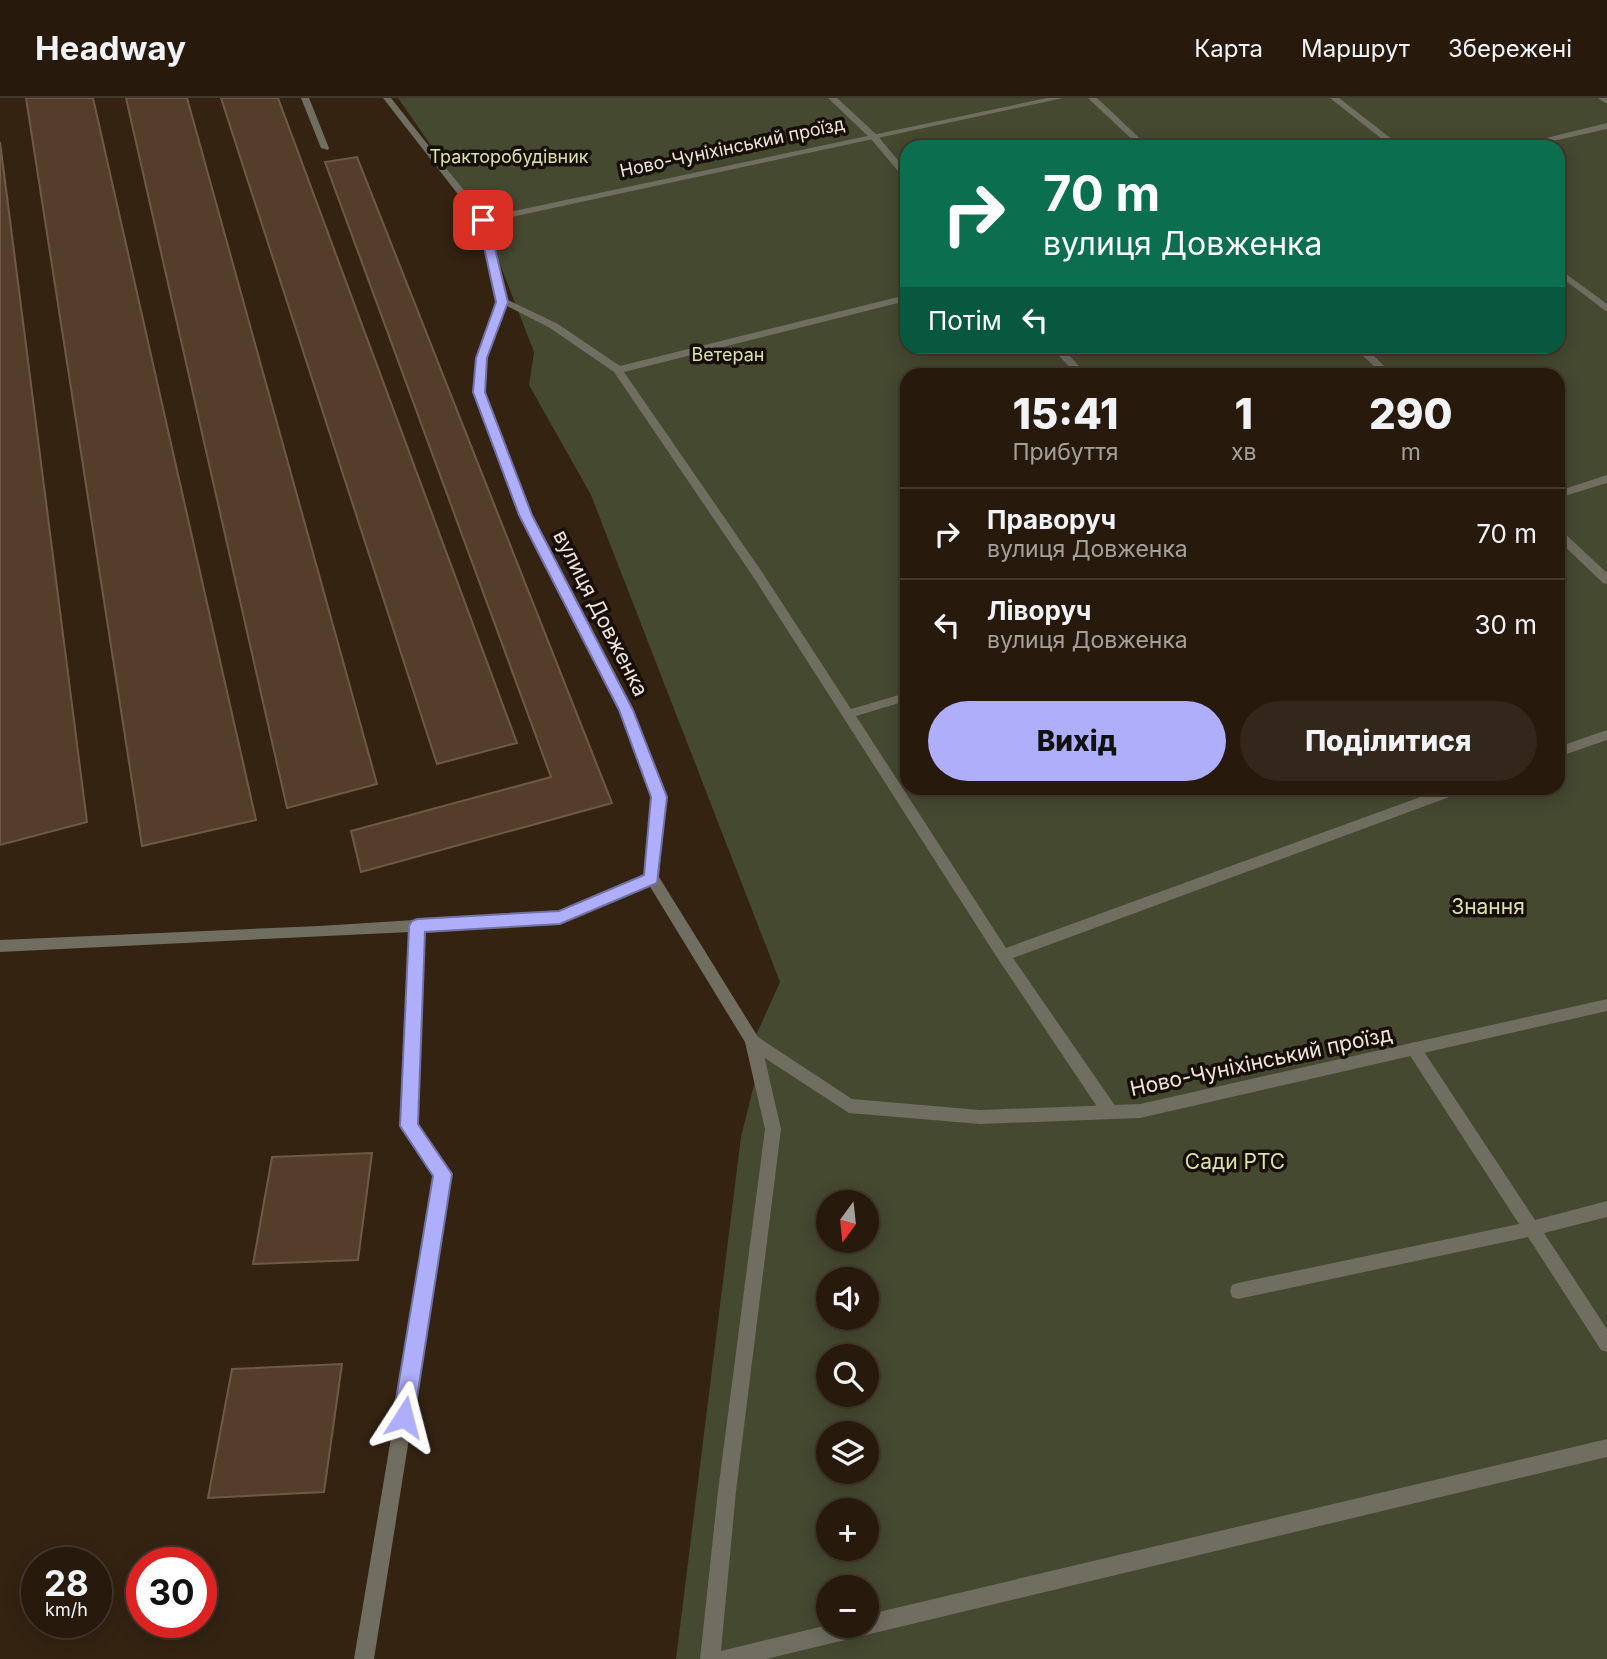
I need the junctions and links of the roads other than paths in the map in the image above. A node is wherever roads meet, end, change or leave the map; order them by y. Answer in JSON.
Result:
{"nodes":[{"id":1,"x":305,"y":98,"type":"edge"},
{"id":2,"x":387,"y":98,"type":"edge"},
{"id":3,"x":832,"y":98,"type":"edge"},
{"id":4,"x":1059,"y":98,"type":"edge"},
{"id":5,"x":1093,"y":98,"type":"edge"},
{"id":6,"x":1334,"y":98,"type":"edge"},
{"id":7,"x":1602,"y":98,"type":"edge"},
{"id":8,"x":1607,"y":101,"type":"edge"},
{"id":9,"x":1607,"y":126,"type":"edge"},
{"id":10,"x":874,"y":137,"type":"junction"},
{"id":11,"x":1138,"y":140,"type":"edge"},
{"id":12,"x":1389,"y":140,"type":"edge"},
{"id":13,"x":1545,"y":140,"type":"edge"},
{"id":14,"x":325,"y":148,"type":"dead end"},
{"id":15,"x":900,"y":168,"type":"edge"},
{"id":16,"x":483,"y":220,"type":"junction"},
{"id":17,"x":1565,"y":276,"type":"edge"},
{"id":18,"x":900,"y":300,"type":"edge"},
{"id":19,"x":502,"y":302,"type":"junction"},
{"id":20,"x":1607,"y":309,"type":"edge"},
{"id":21,"x":1063,"y":354,"type":"edge"},
{"id":22,"x":1366,"y":354,"type":"edge"},
{"id":23,"x":1076,"y":368,"type":"edge"},
{"id":24,"x":1381,"y":368,"type":"edge"},
{"id":25,"x":618,"y":370,"type":"junction"},
{"id":26,"x":1607,"y":479,"type":"edge"},
{"id":27,"x":1565,"y":493,"type":"edge"},
{"id":28,"x":1565,"y":541,"type":"edge"},
{"id":29,"x":1607,"y":580,"type":"edge"},
{"id":30,"x":900,"y":699,"type":"edge"},
{"id":31,"x":848,"y":714,"type":"junction"},
{"id":32,"x":1607,"y":735,"type":"edge"},
{"id":33,"x":1565,"y":750,"type":"edge"},
{"id":34,"x":900,"y":795,"type":"edge"},
{"id":35,"x":900,"y":795,"type":"edge"},
{"id":36,"x":1433,"y":795,"type":"edge"},
{"id":37,"x":652,"y":878,"type":"junction"},
{"id":38,"x":417,"y":926,"type":"junction"},
{"id":39,"x":0,"y":946,"type":"edge"},
{"id":40,"x":1003,"y":955,"type":"junction"},
{"id":41,"x":1607,"y":1005,"type":"edge"},
{"id":42,"x":754,"y":1042,"type":"junction"},
{"id":43,"x":1414,"y":1049,"type":"junction"},
{"id":44,"x":1110,"y":1112,"type":"junction"},
{"id":45,"x":1607,"y":1209,"type":"edge"},
{"id":46,"x":1531,"y":1229,"type":"junction"},
{"id":47,"x":1238,"y":1291,"type":"dead end"},
{"id":48,"x":1607,"y":1344,"type":"edge"},
{"id":49,"x":1607,"y":1448,"type":"edge"},
{"id":50,"x":879,"y":1622,"type":"edge"},
{"id":51,"x":816,"y":1637,"type":"edge"},
{"id":52,"x":365,"y":1659,"type":"edge"},
{"id":53,"x":710,"y":1659,"type":"edge"},
{"id":54,"x":724,"y":1659,"type":"edge"}],
"edges":[{"from":1,"to":14,"type":"street"},
{"from":2,"to":16,"type":"street"},
{"from":3,"to":10,"type":"street"},
{"from":4,"to":10,"type":"street","name":"Ново-Чуніхінський проїзд"},
{"from":5,"to":11,"type":"street"},
{"from":6,"to":12,"type":"street"},
{"from":7,"to":8,"type":"street"},
{"from":9,"to":13,"type":"street"},
{"from":10,"to":15,"type":"street"},
{"from":10,"to":16,"type":"street","name":"Ново-Чуніхінський проїзд"},
{"from":16,"to":19,"type":"street"},
{"from":17,"to":20,"type":"street"},
{"from":18,"to":25,"type":"street"},
{"from":19,"to":25,"type":"street"},
{"from":19,"to":37,"type":"street","name":"вулиця Довженка"},
{"from":21,"to":23,"type":"street"},
{"from":22,"to":24,"type":"street"},
{"from":25,"to":31,"type":"street"},
{"from":26,"to":27,"type":"street"},
{"from":28,"to":29,"type":"street"},
{"from":30,"to":31,"type":"street"},
{"from":31,"to":35,"type":"street"},
{"from":32,"to":33,"type":"street"},
{"from":34,"to":40,"type":"street"},
{"from":36,"to":40,"type":"street"},
{"from":37,"to":38,"type":"street"},
{"from":37,"to":42,"type":"street","name":"Ново-Чуніхінський проїзд"},
{"from":38,"to":39,"type":"street"},
{"from":38,"to":52,"type":"street"},
{"from":40,"to":44,"type":"street"},
{"from":41,"to":43,"type":"street","name":"Ново-Чуніхінський проїзд"},
{"from":42,"to":44,"type":"street","name":"Ново-Чуніхінський проїзд"},
{"from":42,"to":53,"type":"street"},
{"from":43,"to":44,"type":"street","name":"Ново-Чуніхінський проїзд"},
{"from":43,"to":46,"type":"street"},
{"from":45,"to":46,"type":"street"},
{"from":46,"to":47,"type":"street"},
{"from":46,"to":48,"type":"street"},
{"from":49,"to":50,"type":"street"},
{"from":51,"to":54,"type":"street"}]}
